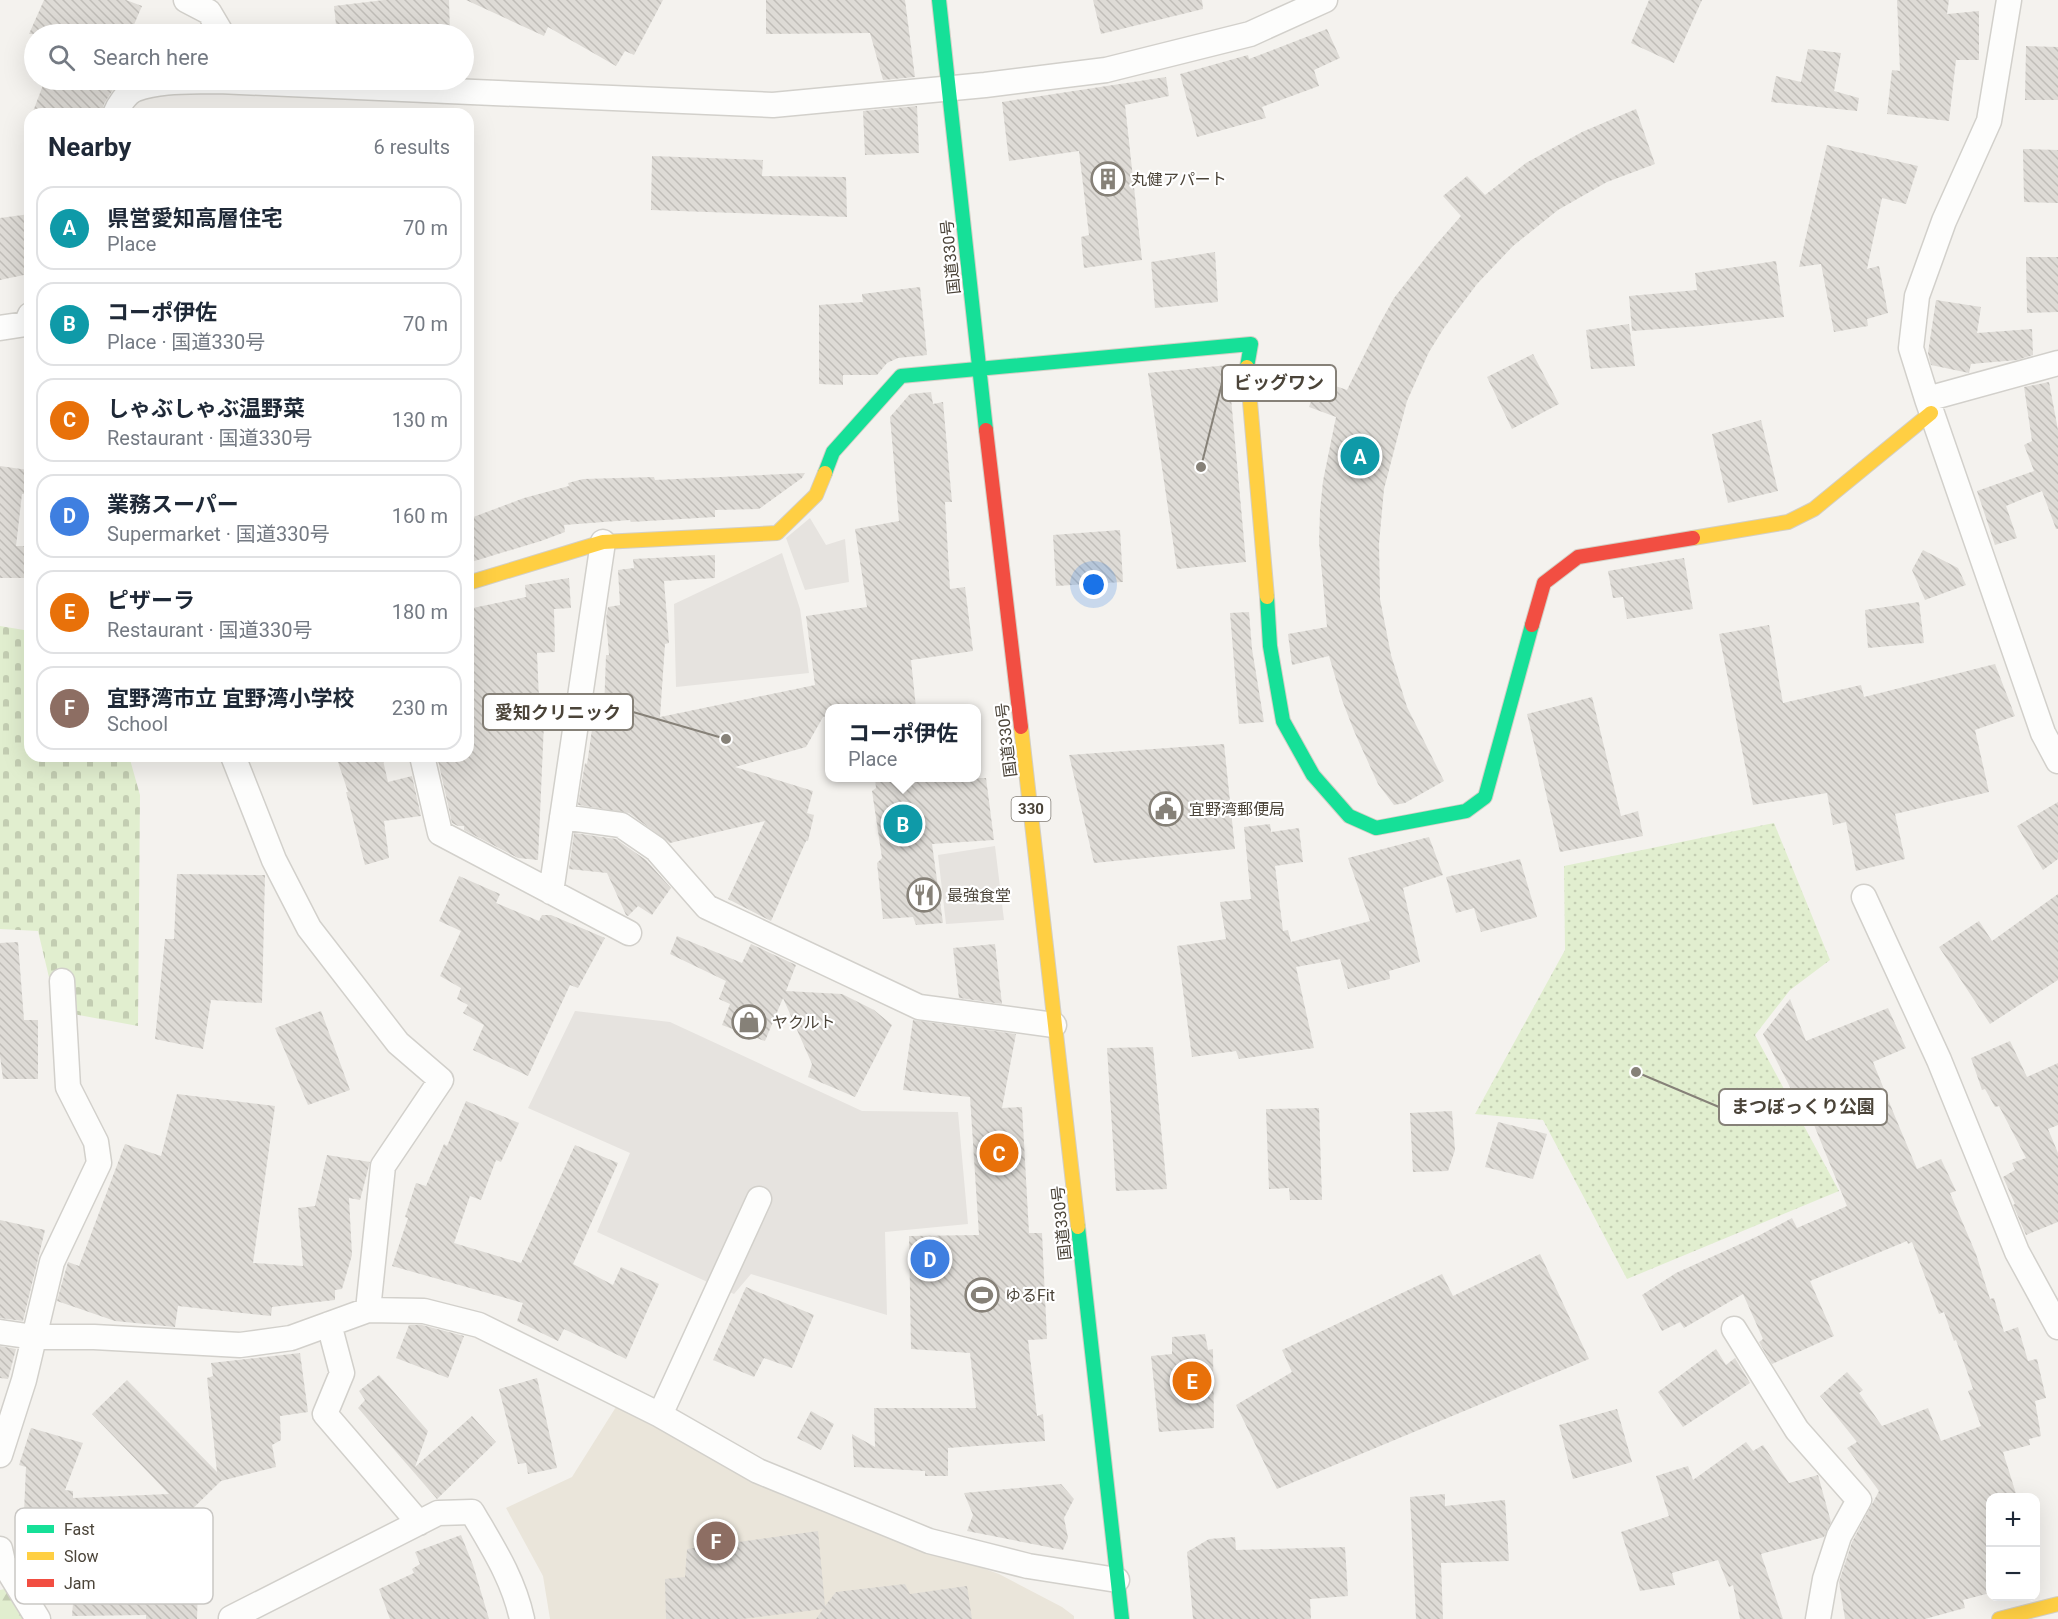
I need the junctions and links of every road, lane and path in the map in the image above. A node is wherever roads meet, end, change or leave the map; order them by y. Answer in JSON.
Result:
{"nodes":[{"id":1,"x":186,"y":0,"type":"edge"},
{"id":2,"x":939,"y":0,"type":"edge"},
{"id":3,"x":1325,"y":0,"type":"edge"},
{"id":4,"x":2009,"y":0,"type":"edge"},
{"id":5,"x":216,"y":24,"type":"edge"},
{"id":6,"x":949,"y":88,"type":"junction"},
{"id":7,"x":134,"y":90,"type":"edge"},
{"id":8,"x":440,"y":90,"type":"edge"},
{"id":9,"x":117,"y":108,"type":"edge"},
{"id":10,"x":0,"y":327,"type":"edge"},
{"id":11,"x":24,"y":328,"type":"edge"},
{"id":12,"x":2058,"y":363,"type":"edge"},
{"id":13,"x":979,"y":370,"type":"junction"},
{"id":14,"x":1929,"y":406,"type":"junction"},
{"id":15,"x":603,"y":542,"type":"junction"},
{"id":16,"x":474,"y":581,"type":"edge"},
{"id":17,"x":2058,"y":761,"type":"edge"},
{"id":18,"x":235,"y":762,"type":"edge"},
{"id":19,"x":423,"y":762,"type":"edge"},
{"id":20,"x":562,"y":817,"type":"junction"},
{"id":21,"x":551,"y":892,"type":"junction"},
{"id":22,"x":1864,"y":897,"type":"dead end"},
{"id":23,"x":629,"y":933,"type":"dead end"},
{"id":24,"x":62,"y":981,"type":"dead end"},
{"id":25,"x":1054,"y":1025,"type":"junction"},
{"id":26,"x":759,"y":1199,"type":"dead end"},
{"id":27,"x":368,"y":1310,"type":"junction"},
{"id":28,"x":329,"y":1324,"type":"junction"},
{"id":29,"x":2058,"y":1327,"type":"edge"},
{"id":30,"x":1734,"y":1329,"type":"dead end"},
{"id":31,"x":0,"y":1332,"type":"edge"},
{"id":32,"x":34,"y":1337,"type":"junction"},
{"id":33,"x":660,"y":1415,"type":"junction"},
{"id":34,"x":0,"y":1455,"type":"edge"},
{"id":35,"x":420,"y":1523,"type":"junction"},
{"id":36,"x":0,"y":1549,"type":"edge"},
{"id":37,"x":1117,"y":1580,"type":"junction"},
{"id":38,"x":15,"y":1582,"type":"edge"},
{"id":39,"x":29,"y":1604,"type":"edge"},
{"id":40,"x":2057,"y":1604,"type":"edge"},
{"id":41,"x":231,"y":1618,"type":"edge"},
{"id":42,"x":38,"y":1619,"type":"edge"},
{"id":43,"x":522,"y":1619,"type":"edge"},
{"id":44,"x":1122,"y":1619,"type":"edge"},
{"id":45,"x":1818,"y":1619,"type":"edge"},
{"id":46,"x":1999,"y":1619,"type":"edge"}],
"edges":[{"from":1,"to":5,"type":"street"},
{"from":2,"to":6,"type":"main road","name":"国道330号","number":"330"},
{"from":3,"to":6,"type":"street"},
{"from":4,"to":14,"type":"street"},
{"from":6,"to":8,"type":"street"},
{"from":6,"to":13,"type":"main road","name":"国道330号","number":"330"},
{"from":7,"to":9,"type":"street"},
{"from":10,"to":11,"type":"street"},
{"from":12,"to":14,"type":"street"},
{"from":13,"to":14,"type":"main road"},
{"from":13,"to":15,"type":"main road"},
{"from":13,"to":25,"type":"main road","name":"国道330号","number":"330"},
{"from":14,"to":17,"type":"street"},
{"from":15,"to":16,"type":"main road"},
{"from":15,"to":20,"type":"street"},
{"from":18,"to":27,"type":"street"},
{"from":19,"to":21,"type":"street"},
{"from":20,"to":21,"type":"street"},
{"from":20,"to":25,"type":"street"},
{"from":21,"to":23,"type":"street"},
{"from":22,"to":29,"type":"street"},
{"from":24,"to":32,"type":"street"},
{"from":25,"to":37,"type":"main road","name":"国道330号","number":"330"},
{"from":26,"to":33,"type":"street"},
{"from":27,"to":28,"type":"street"},
{"from":27,"to":33,"type":"street"},
{"from":28,"to":32,"type":"street"},
{"from":28,"to":35,"type":"street"},
{"from":30,"to":45,"type":"street"},
{"from":31,"to":32,"type":"street"},
{"from":32,"to":34,"type":"street"},
{"from":33,"to":37,"type":"street"},
{"from":35,"to":41,"type":"street"},
{"from":35,"to":43,"type":"street"},
{"from":36,"to":38,"type":"street"},
{"from":37,"to":44,"type":"main road","name":"国道330号","number":"330"},
{"from":39,"to":42,"type":"street"},
{"from":40,"to":46,"type":"main road"}]}
